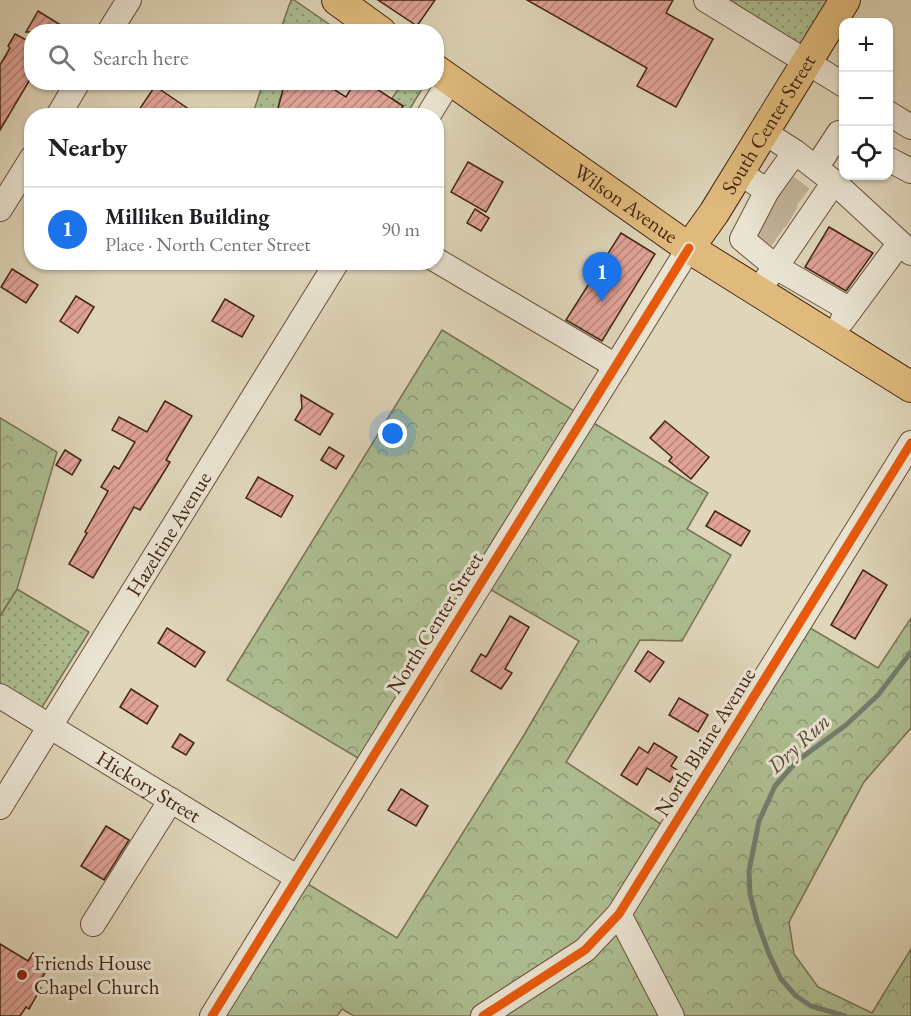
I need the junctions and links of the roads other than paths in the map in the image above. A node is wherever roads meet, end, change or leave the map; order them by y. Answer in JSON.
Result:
{"nodes":[{"id":1,"x":129,"y":0,"type":"edge"},
{"id":2,"x":337,"y":0,"type":"edge"},
{"id":3,"x":706,"y":0,"type":"edge"},
{"id":4,"x":845,"y":0,"type":"edge"},
{"id":5,"x":115,"y":24,"type":"edge"},
{"id":6,"x":370,"y":24,"type":"edge"},
{"id":7,"x":806,"y":62,"type":"junction"},
{"id":8,"x":444,"y":76,"type":"edge"},
{"id":9,"x":839,"y":83,"type":"edge"},
{"id":10,"x":73,"y":90,"type":"edge"},
{"id":11,"x":438,"y":90,"type":"edge"},
{"id":12,"x":63,"y":108,"type":"edge"},
{"id":13,"x":431,"y":108,"type":"edge"},
{"id":14,"x":893,"y":116,"type":"edge"},
{"id":15,"x":911,"y":127,"type":"edge"},
{"id":16,"x":764,"y":132,"type":"junction"},
{"id":17,"x":839,"y":133,"type":"edge"},
{"id":18,"x":795,"y":152,"type":"junction"},
{"id":19,"x":893,"y":162,"type":"edge"},
{"id":20,"x":24,"y":171,"type":"edge"},
{"id":21,"x":911,"y":171,"type":"edge"},
{"id":22,"x":739,"y":172,"type":"junction"},
{"id":23,"x":825,"y":175,"type":"junction"},
{"id":24,"x":767,"y":200,"type":"junction"},
{"id":25,"x":0,"y":209,"type":"edge"},
{"id":26,"x":689,"y":248,"type":"junction"},
{"id":27,"x":905,"y":248,"type":"edge"},
{"id":28,"x":444,"y":265,"type":"edge"},
{"id":29,"x":776,"y":267,"type":"junction"},
{"id":30,"x":332,"y":270,"type":"edge"},
{"id":31,"x":758,"y":291,"type":"junction"},
{"id":32,"x":850,"y":310,"type":"junction"},
{"id":33,"x":831,"y":337,"type":"junction"},
{"id":34,"x":616,"y":366,"type":"junction"},
{"id":35,"x":911,"y":387,"type":"edge"},
{"id":36,"x":911,"y":443,"type":"edge"},
{"id":37,"x":0,"y":696,"type":"edge"},
{"id":38,"x":50,"y":726,"type":"junction"},
{"id":39,"x":171,"y":800,"type":"junction"},
{"id":40,"x":0,"y":807,"type":"edge"},
{"id":41,"x":298,"y":878,"type":"junction"},
{"id":42,"x":619,"y":914,"type":"junction"},
{"id":43,"x":93,"y":924,"type":"dead end"},
{"id":44,"x":212,"y":1016,"type":"edge"},
{"id":45,"x":483,"y":1016,"type":"edge"},
{"id":46,"x":672,"y":1016,"type":"edge"}],
"edges":[{"from":1,"to":5,"type":"street"},
{"from":2,"to":6,"type":"main road"},
{"from":3,"to":7,"type":"street"},
{"from":4,"to":7,"type":"main road","name":"South Center Street"},
{"from":7,"to":9,"type":"street"},
{"from":7,"to":16,"type":"main road","name":"South Center Street"},
{"from":8,"to":26,"type":"main road","name":"Wilson Avenue"},
{"from":10,"to":12,"type":"street"},
{"from":11,"to":13,"type":"street"},
{"from":14,"to":15,"type":"street"},
{"from":16,"to":18,"type":"street"},
{"from":16,"to":22,"type":"main road","name":"South Center Street"},
{"from":17,"to":23,"type":"street"},
{"from":18,"to":23,"type":"street"},
{"from":18,"to":24,"type":"street"},
{"from":19,"to":21,"type":"street"},
{"from":20,"to":25,"type":"street"},
{"from":22,"to":24,"type":"street"},
{"from":22,"to":26,"type":"main road","name":"South Center Street"},
{"from":23,"to":27,"type":"street"},
{"from":23,"to":29,"type":"street"},
{"from":24,"to":29,"type":"street"},
{"from":26,"to":31,"type":"main road","name":"Wilson Avenue"},
{"from":26,"to":34,"type":"street","name":"North Center Street"},
{"from":27,"to":32,"type":"street"},
{"from":28,"to":34,"type":"street"},
{"from":29,"to":31,"type":"street"},
{"from":29,"to":32,"type":"street"},
{"from":30,"to":38,"type":"street","name":"Hazeltine Avenue"},
{"from":31,"to":33,"type":"main road","name":"Wilson Avenue"},
{"from":32,"to":33,"type":"street"},
{"from":33,"to":35,"type":"main road","name":"Wilson Avenue"},
{"from":34,"to":41,"type":"street","name":"North Center Street"},
{"from":36,"to":42,"type":"street","name":"North Blaine Avenue"},
{"from":37,"to":38,"type":"street","name":"Hickory Street"},
{"from":38,"to":39,"type":"street","name":"Hickory Street"},
{"from":38,"to":40,"type":"street","name":"Hazeltine Avenue"},
{"from":39,"to":41,"type":"street","name":"Hickory Street"},
{"from":39,"to":43,"type":"street"},
{"from":41,"to":44,"type":"street","name":"North Center Street"},
{"from":42,"to":45,"type":"street","name":"North Blaine Avenue"},
{"from":42,"to":46,"type":"street"}]}
